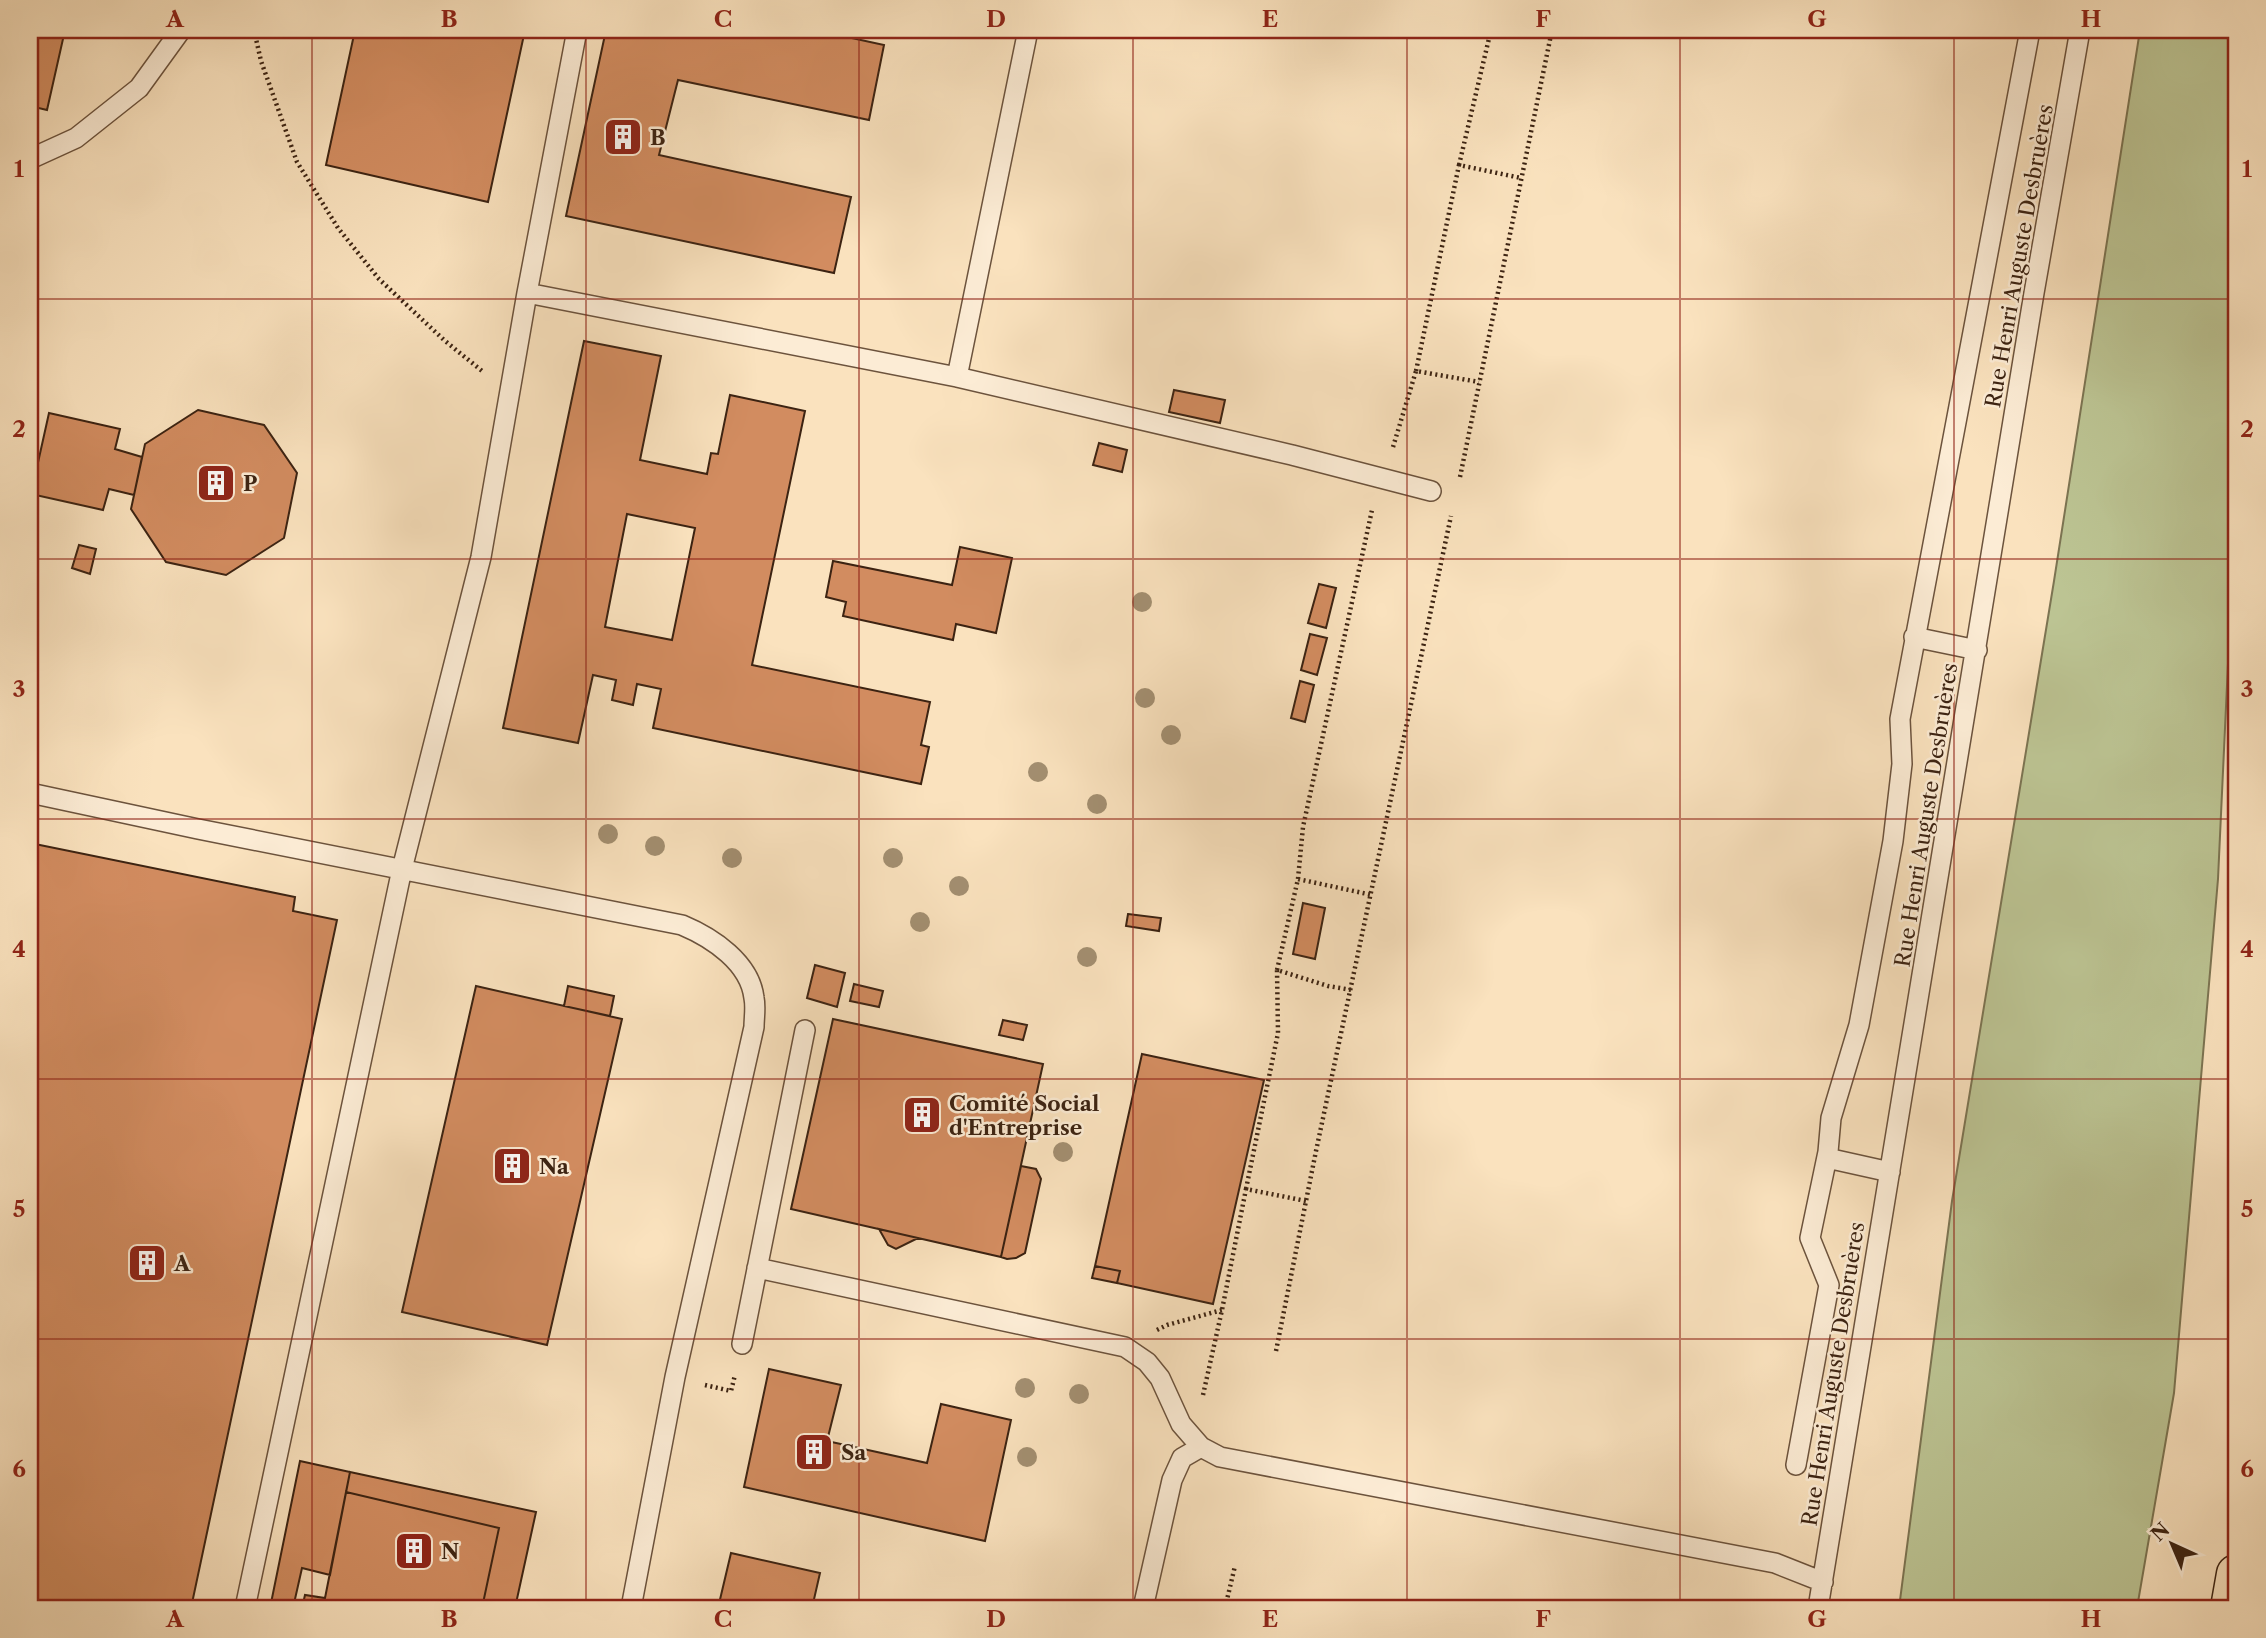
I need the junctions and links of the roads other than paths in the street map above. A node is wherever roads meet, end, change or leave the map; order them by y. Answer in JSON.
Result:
{"nodes":[{"id":1,"x":181,"y":30,"type":"edge"},
{"id":2,"x":577,"y":30,"type":"edge"},
{"id":3,"x":1028,"y":30,"type":"edge"},
{"id":4,"x":2030,"y":30,"type":"edge"},
{"id":5,"x":2080,"y":30,"type":"edge"},
{"id":6,"x":30,"y":159,"type":"edge"},
{"id":7,"x":527,"y":293,"type":"junction"},
{"id":8,"x":957,"y":377,"type":"junction"},
{"id":9,"x":1431,"y":491,"type":"dead end"},
{"id":10,"x":1914,"y":637,"type":"junction"},
{"id":11,"x":1977,"y":650,"type":"junction"},
{"id":12,"x":30,"y":793,"type":"edge"},
{"id":13,"x":402,"y":869,"type":"junction"},
{"id":14,"x":805,"y":1030,"type":"dead end"},
{"id":15,"x":1827,"y":1158,"type":"junction"},
{"id":16,"x":1890,"y":1172,"type":"junction"},
{"id":17,"x":757,"y":1268,"type":"junction"},
{"id":18,"x":742,"y":1344,"type":"dead end"},
{"id":19,"x":1201,"y":1447,"type":"junction"},
{"id":20,"x":1796,"y":1465,"type":"dead end"},
{"id":21,"x":2236,"y":1574,"type":"edge"},
{"id":22,"x":1823,"y":1582,"type":"junction"},
{"id":23,"x":245,"y":1608,"type":"edge"},
{"id":24,"x":631,"y":1608,"type":"edge"},
{"id":25,"x":1143,"y":1608,"type":"edge"},
{"id":26,"x":1818,"y":1608,"type":"edge"},
{"id":27,"x":2230,"y":1608,"type":"edge"}],
"edges":[{"from":1,"to":6,"type":"lane"},
{"from":2,"to":7,"type":"lane"},
{"from":3,"to":8,"type":"lane"},
{"from":4,"to":10,"type":"lane"},
{"from":5,"to":11,"type":"lane","name":"Rue Henri Auguste Desbruères"},
{"from":7,"to":8,"type":"lane"},
{"from":7,"to":13,"type":"lane"},
{"from":8,"to":9,"type":"lane"},
{"from":10,"to":11,"type":"lane"},
{"from":10,"to":15,"type":"lane"},
{"from":11,"to":16,"type":"lane","name":"Rue Henri Auguste Desbruères"},
{"from":12,"to":13,"type":"lane"},
{"from":13,"to":23,"type":"lane"},
{"from":13,"to":24,"type":"lane"},
{"from":14,"to":17,"type":"lane"},
{"from":15,"to":16,"type":"lane"},
{"from":15,"to":20,"type":"lane"},
{"from":16,"to":22,"type":"lane","name":"Rue Henri Auguste Desbruères"},
{"from":17,"to":18,"type":"lane"},
{"from":17,"to":19,"type":"lane"},
{"from":19,"to":22,"type":"lane"},
{"from":19,"to":25,"type":"lane"},
{"from":21,"to":27,"type":"highway"},
{"from":22,"to":26,"type":"lane","name":"Rue Henri Auguste Desbruères"}]}
